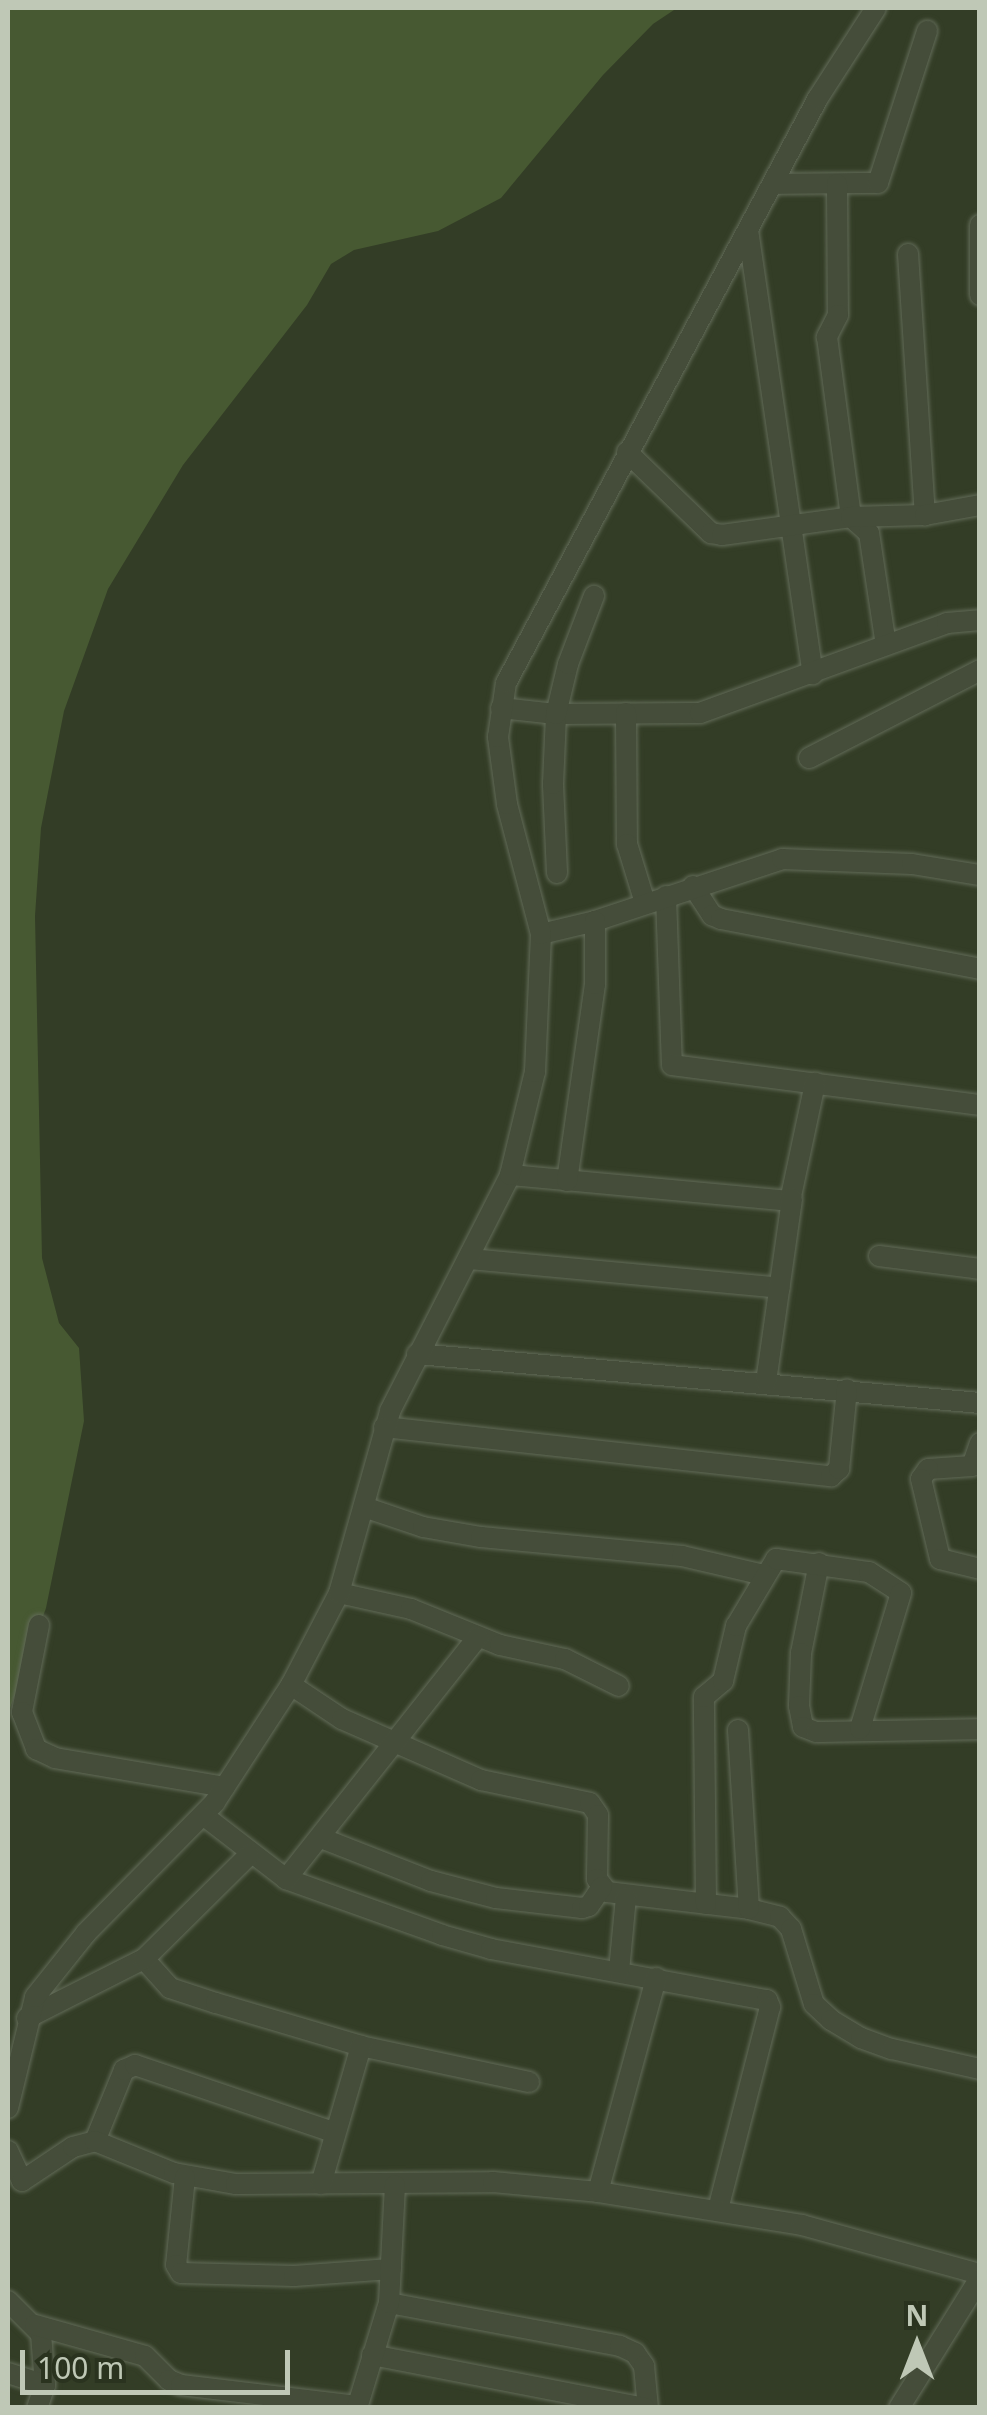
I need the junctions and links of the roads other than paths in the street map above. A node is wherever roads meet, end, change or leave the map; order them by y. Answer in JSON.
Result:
{"nodes":[{"id":1,"x":876,"y":8,"type":"edge"},
{"id":2,"x":927,"y":31,"type":"dead end"},
{"id":3,"x":774,"y":184,"type":"junction"},
{"id":4,"x":837,"y":184,"type":"junction"},
{"id":5,"x":980,"y":225,"type":"edge"},
{"id":6,"x":748,"y":230,"type":"junction"},
{"id":7,"x":908,"y":254,"type":"dead end"},
{"id":8,"x":980,"y":294,"type":"edge"},
{"id":9,"x":628,"y":452,"type":"junction"},
{"id":10,"x":980,"y":505,"type":"edge"},
{"id":11,"x":925,"y":515,"type":"junction"},
{"id":12,"x":852,"y":517,"type":"junction"},
{"id":13,"x":792,"y":525,"type":"junction"},
{"id":14,"x":594,"y":596,"type":"dead end"},
{"id":15,"x":980,"y":620,"type":"edge"},
{"id":16,"x":886,"y":646,"type":"junction"},
{"id":17,"x":980,"y":670,"type":"edge"},
{"id":18,"x":813,"y":674,"type":"junction"},
{"id":19,"x":501,"y":708,"type":"junction"},
{"id":20,"x":626,"y":713,"type":"junction"},
{"id":21,"x":556,"y":714,"type":"junction"},
{"id":22,"x":809,"y":758,"type":"dead end"},
{"id":23,"x":557,"y":874,"type":"dead end"},
{"id":24,"x":980,"y":875,"type":"edge"},
{"id":25,"x":694,"y":886,"type":"junction"},
{"id":26,"x":655,"y":900,"type":"junction"},
{"id":27,"x":595,"y":921,"type":"junction"},
{"id":28,"x":540,"y":934,"type":"junction"},
{"id":29,"x":980,"y":969,"type":"edge"},
{"id":30,"x":815,"y":1083,"type":"junction"},
{"id":31,"x":980,"y":1104,"type":"edge"},
{"id":32,"x":510,"y":1175,"type":"junction"},
{"id":33,"x":566,"y":1181,"type":"junction"},
{"id":34,"x":792,"y":1199,"type":"junction"},
{"id":35,"x":879,"y":1256,"type":"dead end"},
{"id":36,"x":470,"y":1260,"type":"junction"},
{"id":37,"x":980,"y":1270,"type":"edge"},
{"id":38,"x":780,"y":1288,"type":"junction"},
{"id":39,"x":417,"y":1354,"type":"junction"},
{"id":40,"x":766,"y":1382,"type":"junction"},
{"id":41,"x":847,"y":1390,"type":"junction"},
{"id":42,"x":980,"y":1403,"type":"edge"},
{"id":43,"x":384,"y":1427,"type":"junction"},
{"id":44,"x":980,"y":1443,"type":"edge"},
{"id":45,"x":364,"y":1507,"type":"junction"},
{"id":46,"x":819,"y":1563,"type":"junction"},
{"id":47,"x":980,"y":1569,"type":"edge"},
{"id":48,"x":764,"y":1575,"type":"junction"},
{"id":49,"x":338,"y":1592,"type":"junction"},
{"id":50,"x":39,"y":1624,"type":"dead end"},
{"id":51,"x":478,"y":1637,"type":"junction"},
{"id":52,"x":291,"y":1685,"type":"junction"},
{"id":53,"x":619,"y":1686,"type":"dead end"},
{"id":54,"x":860,"y":1728,"type":"junction"},
{"id":55,"x":980,"y":1729,"type":"edge"},
{"id":56,"x":738,"y":1730,"type":"dead end"},
{"id":57,"x":395,"y":1744,"type":"junction"},
{"id":58,"x":225,"y":1787,"type":"junction"},
{"id":59,"x":203,"y":1815,"type":"junction"},
{"id":60,"x":322,"y":1838,"type":"junction"},
{"id":61,"x":249,"y":1854,"type":"junction"},
{"id":62,"x":286,"y":1880,"type":"junction"},
{"id":63,"x":602,"y":1888,"type":"junction"},
{"id":64,"x":626,"y":1897,"type":"junction"},
{"id":65,"x":706,"y":1904,"type":"junction"},
{"id":66,"x":749,"y":1909,"type":"junction"},
{"id":67,"x":144,"y":1959,"type":"junction"},
{"id":68,"x":618,"y":1972,"type":"junction"},
{"id":69,"x":656,"y":1978,"type":"junction"},
{"id":70,"x":810,"y":1996,"type":"junction"},
{"id":71,"x":768,"y":2000,"type":"junction"},
{"id":72,"x":27,"y":2018,"type":"junction"},
{"id":73,"x":361,"y":2046,"type":"junction"},
{"id":74,"x":980,"y":2069,"type":"edge"},
{"id":75,"x":529,"y":2082,"type":"dead end"},
{"id":76,"x":8,"y":2108,"type":"edge"},
{"id":77,"x":333,"y":2132,"type":"junction"},
{"id":78,"x":95,"y":2141,"type":"junction"},
{"id":79,"x":8,"y":2151,"type":"edge"},
{"id":80,"x":185,"y":2177,"type":"junction"},
{"id":81,"x":15,"y":2183,"type":"edge"},
{"id":82,"x":321,"y":2184,"type":"junction"},
{"id":83,"x":396,"y":2185,"type":"junction"},
{"id":84,"x":598,"y":2192,"type":"junction"},
{"id":85,"x":718,"y":2210,"type":"junction"},
{"id":86,"x":392,"y":2269,"type":"junction"},
{"id":87,"x":977,"y":2285,"type":"edge"},
{"id":88,"x":8,"y":2301,"type":"edge"},
{"id":89,"x":389,"y":2303,"type":"junction"},
{"id":90,"x":35,"y":2325,"type":"junction"},
{"id":91,"x":372,"y":2356,"type":"junction"},
{"id":92,"x":8,"y":2373,"type":"edge"},
{"id":93,"x":45,"y":2385,"type":"junction"},
{"id":94,"x":357,"y":2406,"type":"edge"},
{"id":95,"x":37,"y":2408,"type":"edge"},
{"id":96,"x":647,"y":2408,"type":"edge"},
{"id":97,"x":899,"y":2408,"type":"edge"}],
"edges":[{"from":1,"to":3,"type":"street"},
{"from":2,"to":4,"type":"street"},
{"from":3,"to":4,"type":"street"},
{"from":3,"to":6,"type":"street"},
{"from":4,"to":12,"type":"street"},
{"from":5,"to":8,"type":"street"},
{"from":6,"to":9,"type":"street"},
{"from":6,"to":13,"type":"street"},
{"from":7,"to":11,"type":"street"},
{"from":9,"to":13,"type":"street"},
{"from":9,"to":19,"type":"street"},
{"from":10,"to":11,"type":"street"},
{"from":11,"to":12,"type":"street"},
{"from":12,"to":13,"type":"street"},
{"from":12,"to":16,"type":"street"},
{"from":13,"to":18,"type":"street"},
{"from":14,"to":21,"type":"street"},
{"from":15,"to":16,"type":"street"},
{"from":16,"to":18,"type":"street"},
{"from":17,"to":22,"type":"street"},
{"from":18,"to":20,"type":"street"},
{"from":19,"to":21,"type":"street"},
{"from":19,"to":28,"type":"street"},
{"from":20,"to":21,"type":"street"},
{"from":20,"to":26,"type":"street"},
{"from":21,"to":23,"type":"street"},
{"from":24,"to":25,"type":"street"},
{"from":25,"to":26,"type":"street"},
{"from":25,"to":29,"type":"street"},
{"from":26,"to":27,"type":"street"},
{"from":26,"to":30,"type":"street"},
{"from":27,"to":28,"type":"street"},
{"from":27,"to":33,"type":"street"},
{"from":28,"to":32,"type":"street"},
{"from":30,"to":31,"type":"street"},
{"from":30,"to":34,"type":"street"},
{"from":32,"to":33,"type":"street"},
{"from":32,"to":36,"type":"street"},
{"from":33,"to":34,"type":"street"},
{"from":34,"to":38,"type":"street"},
{"from":35,"to":37,"type":"street"},
{"from":36,"to":38,"type":"street"},
{"from":36,"to":39,"type":"street"},
{"from":38,"to":40,"type":"street"},
{"from":39,"to":40,"type":"street"},
{"from":39,"to":43,"type":"street"},
{"from":40,"to":41,"type":"street"},
{"from":41,"to":42,"type":"street"},
{"from":41,"to":43,"type":"street"},
{"from":43,"to":45,"type":"street"},
{"from":44,"to":47,"type":"street"},
{"from":45,"to":48,"type":"street"},
{"from":45,"to":49,"type":"street"},
{"from":46,"to":48,"type":"street"},
{"from":46,"to":54,"type":"street"},
{"from":46,"to":54,"type":"street"},
{"from":48,"to":65,"type":"street"},
{"from":49,"to":51,"type":"street"},
{"from":49,"to":52,"type":"street"},
{"from":50,"to":58,"type":"street"},
{"from":51,"to":53,"type":"street"},
{"from":51,"to":57,"type":"street"},
{"from":52,"to":57,"type":"street"},
{"from":52,"to":58,"type":"street"},
{"from":54,"to":55,"type":"street"},
{"from":56,"to":66,"type":"street"},
{"from":57,"to":60,"type":"street"},
{"from":57,"to":63,"type":"street"},
{"from":58,"to":59,"type":"street"},
{"from":59,"to":61,"type":"street"},
{"from":59,"to":72,"type":"street"},
{"from":60,"to":62,"type":"street"},
{"from":60,"to":63,"type":"street"},
{"from":61,"to":62,"type":"street"},
{"from":61,"to":67,"type":"street"},
{"from":62,"to":68,"type":"street"},
{"from":63,"to":64,"type":"street"},
{"from":64,"to":65,"type":"street"},
{"from":64,"to":68,"type":"street"},
{"from":65,"to":66,"type":"street"},
{"from":66,"to":70,"type":"street"},
{"from":67,"to":72,"type":"street"},
{"from":67,"to":73,"type":"street"},
{"from":68,"to":69,"type":"street"},
{"from":69,"to":71,"type":"street"},
{"from":69,"to":84,"type":"street"},
{"from":70,"to":71,"type":"street"},
{"from":70,"to":74,"type":"street"},
{"from":71,"to":85,"type":"street"},
{"from":72,"to":76,"type":"street"},
{"from":73,"to":75,"type":"street"},
{"from":73,"to":77,"type":"street"},
{"from":77,"to":78,"type":"street"},
{"from":77,"to":82,"type":"street"},
{"from":78,"to":80,"type":"street"},
{"from":78,"to":81,"type":"street"},
{"from":79,"to":81,"type":"street"},
{"from":80,"to":82,"type":"street"},
{"from":80,"to":86,"type":"street"},
{"from":82,"to":83,"type":"street"},
{"from":83,"to":84,"type":"street"},
{"from":83,"to":86,"type":"street"},
{"from":84,"to":85,"type":"street"},
{"from":85,"to":87,"type":"street"},
{"from":86,"to":89,"type":"street"},
{"from":87,"to":97,"type":"street"},
{"from":88,"to":90,"type":"street"},
{"from":89,"to":91,"type":"street"},
{"from":89,"to":96,"type":"street"},
{"from":90,"to":93,"type":"street"},
{"from":90,"to":94,"type":"street"},
{"from":91,"to":94,"type":"street"},
{"from":91,"to":96,"type":"street"},
{"from":92,"to":93,"type":"street"},
{"from":93,"to":95,"type":"street"}]}
